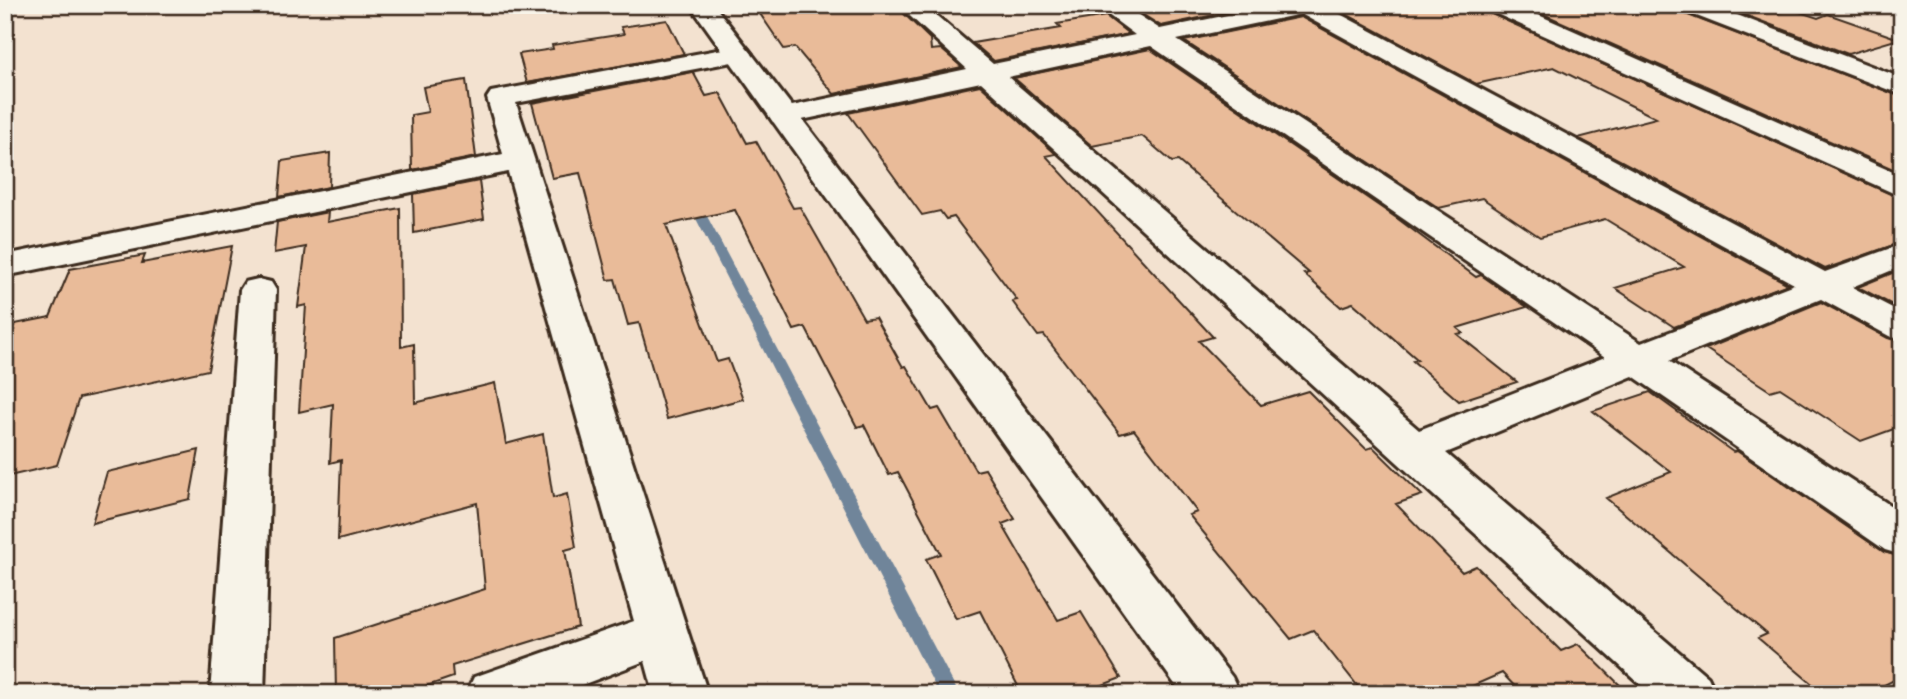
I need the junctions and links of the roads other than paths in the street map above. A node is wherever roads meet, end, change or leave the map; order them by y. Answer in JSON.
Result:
{"nodes":[{"id":1,"x":702,"y":5,"type":"edge"},
{"id":2,"x":910,"y":5,"type":"edge"},
{"id":3,"x":1107,"y":5,"type":"edge"},
{"id":4,"x":1496,"y":5,"type":"edge"},
{"id":5,"x":1689,"y":5,"type":"edge"},
{"id":6,"x":1305,"y":6,"type":"edge"},
{"id":7,"x":1156,"y":38,"type":"junction"},
{"id":8,"x":739,"y":54,"type":"junction"},
{"id":9,"x":1902,"y":58,"type":"edge"},
{"id":10,"x":1859,"y":71,"type":"junction"},
{"id":11,"x":988,"y":74,"type":"junction"},
{"id":12,"x":1902,"y":88,"type":"edge"},
{"id":13,"x":783,"y":116,"type":"junction"},
{"id":14,"x":520,"y":160,"type":"junction"},
{"id":15,"x":1902,"y":188,"type":"edge"},
{"id":16,"x":1902,"y":254,"type":"edge"},
{"id":17,"x":5,"y":266,"type":"edge"},
{"id":18,"x":1824,"y":286,"type":"junction"},
{"id":19,"x":258,"y":290,"type":"dead end"},
{"id":20,"x":1902,"y":328,"type":"edge"},
{"id":21,"x":1640,"y":361,"type":"junction"},
{"id":22,"x":1413,"y":449,"type":"junction"},
{"id":23,"x":1902,"y":537,"type":"edge"},
{"id":24,"x":662,"y":633,"type":"junction"},
{"id":25,"x":237,"y":694,"type":"edge"},
{"id":26,"x":493,"y":694,"type":"edge"},
{"id":27,"x":681,"y":694,"type":"edge"},
{"id":28,"x":1213,"y":694,"type":"edge"},
{"id":29,"x":1689,"y":694,"type":"edge"}],
"edges":[{"from":1,"to":8,"type":"street"},
{"from":2,"to":11,"type":"street"},
{"from":3,"to":7,"type":"street"},
{"from":4,"to":15,"type":"street"},
{"from":5,"to":10,"type":"street"},
{"from":6,"to":7,"type":"street"},
{"from":6,"to":18,"type":"street"},
{"from":7,"to":11,"type":"street"},
{"from":7,"to":21,"type":"street"},
{"from":8,"to":13,"type":"street"},
{"from":8,"to":14,"type":"street"},
{"from":9,"to":10,"type":"street"},
{"from":10,"to":12,"type":"street"},
{"from":11,"to":13,"type":"street"},
{"from":11,"to":22,"type":"street"},
{"from":13,"to":28,"type":"street"},
{"from":14,"to":17,"type":"street"},
{"from":14,"to":24,"type":"street"},
{"from":16,"to":18,"type":"street"},
{"from":18,"to":20,"type":"street"},
{"from":18,"to":21,"type":"street"},
{"from":19,"to":25,"type":"street"},
{"from":21,"to":22,"type":"street"},
{"from":21,"to":23,"type":"street"},
{"from":22,"to":29,"type":"street"},
{"from":24,"to":26,"type":"street"},
{"from":24,"to":27,"type":"street"}]}
